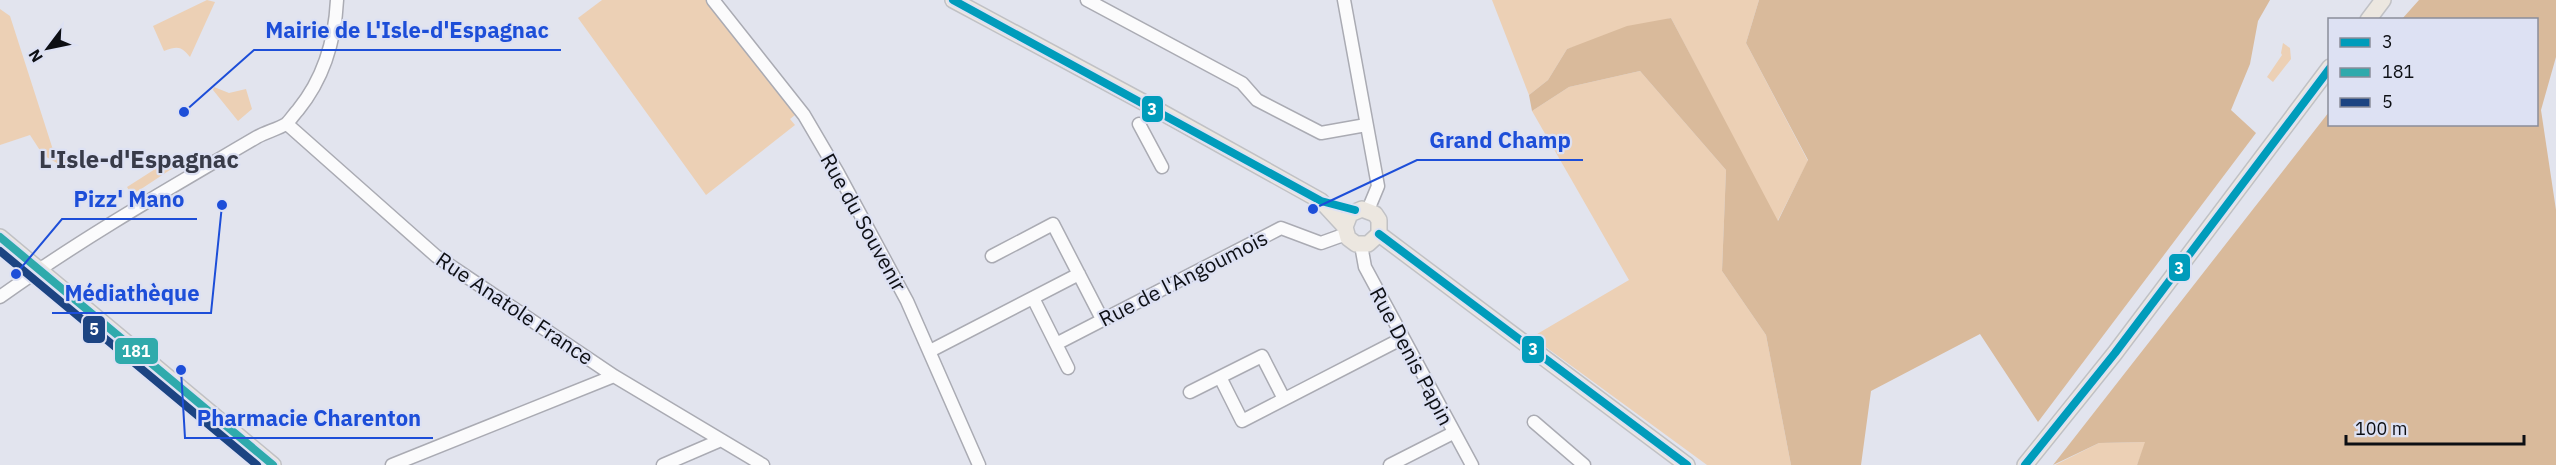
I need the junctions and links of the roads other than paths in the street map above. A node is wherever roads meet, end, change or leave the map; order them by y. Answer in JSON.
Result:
{"nodes":[{"id":1,"x":337,"y":0,"type":"edge"},
{"id":2,"x":713,"y":0,"type":"edge"},
{"id":3,"x":953,"y":0,"type":"edge"},
{"id":4,"x":1087,"y":0,"type":"edge"},
{"id":5,"x":1344,"y":0,"type":"edge"},
{"id":6,"x":2383,"y":0,"type":"edge"},
{"id":7,"x":2370,"y":18,"type":"edge"},
{"id":8,"x":2328,"y":70,"type":"edge"},
{"id":9,"x":286,"y":124,"type":"junction"},
{"id":10,"x":1139,"y":124,"type":"dead end"},
{"id":11,"x":1366,"y":125,"type":"junction"},
{"id":12,"x":1162,"y":167,"type":"dead end"},
{"id":13,"x":1321,"y":201,"type":"junction"},
{"id":14,"x":1362,"y":210,"type":"junction"},
{"id":15,"x":1345,"y":230,"type":"junction"},
{"id":16,"x":1379,"y":234,"type":"junction"},
{"id":17,"x":0,"y":237,"type":"edge"},
{"id":18,"x":1361,"y":245,"type":"junction"},
{"id":19,"x":992,"y":256,"type":"dead end"},
{"id":20,"x":38,"y":270,"type":"junction"},
{"id":21,"x":1079,"y":274,"type":"junction"},
{"id":22,"x":0,"y":297,"type":"edge"},
{"id":23,"x":1034,"y":298,"type":"junction"},
{"id":24,"x":1102,"y":319,"type":"junction"},
{"id":25,"x":1403,"y":338,"type":"junction"},
{"id":26,"x":1056,"y":344,"type":"junction"},
{"id":27,"x":930,"y":351,"type":"junction"},
{"id":28,"x":1068,"y":368,"type":"dead end"},
{"id":29,"x":614,"y":376,"type":"junction"},
{"id":30,"x":1220,"y":377,"type":"junction"},
{"id":31,"x":1190,"y":392,"type":"dead end"},
{"id":32,"x":1284,"y":399,"type":"junction"},
{"id":33,"x":1534,"y":422,"type":"dead end"},
{"id":34,"x":1454,"y":433,"type":"junction"},
{"id":35,"x":721,"y":440,"type":"junction"},
{"id":36,"x":273,"y":465,"type":"edge"},
{"id":37,"x":392,"y":465,"type":"edge"},
{"id":38,"x":663,"y":465,"type":"edge"},
{"id":39,"x":763,"y":465,"type":"edge"},
{"id":40,"x":979,"y":465,"type":"edge"},
{"id":41,"x":1390,"y":465,"type":"edge"},
{"id":42,"x":1472,"y":465,"type":"edge"},
{"id":43,"x":1584,"y":465,"type":"edge"},
{"id":44,"x":1687,"y":465,"type":"edge"},
{"id":45,"x":2025,"y":465,"type":"edge"}],
"edges":[{"from":1,"to":9,"type":"street"},
{"from":2,"to":27,"type":"street","name":"Rue du Souvenir"},
{"from":3,"to":13,"type":"main road"},
{"from":4,"to":11,"type":"street"},
{"from":5,"to":11,"type":"street"},
{"from":6,"to":7,"type":"main road"},
{"from":8,"to":45,"type":"main road"},
{"from":9,"to":20,"type":"street"},
{"from":9,"to":29,"type":"street","name":"Rue Anatole France"},
{"from":10,"to":12,"type":"street"},
{"from":11,"to":14,"type":"street"},
{"from":13,"to":14,"type":"main road"},
{"from":13,"to":15,"type":"main road"},
{"from":14,"to":15,"type":"main road"},
{"from":14,"to":16,"type":"main road"},
{"from":15,"to":18,"type":"main road"},
{"from":15,"to":24,"type":"street","name":"Rue de l'Angoumois"},
{"from":16,"to":18,"type":"main road"},
{"from":16,"to":44,"type":"main road"},
{"from":17,"to":20,"type":"main road"},
{"from":18,"to":25,"type":"street","name":"Rue Denis Papin"},
{"from":19,"to":21,"type":"street"},
{"from":20,"to":22,"type":"street"},
{"from":20,"to":36,"type":"main road"},
{"from":21,"to":23,"type":"street"},
{"from":21,"to":24,"type":"street"},
{"from":23,"to":26,"type":"street"},
{"from":23,"to":27,"type":"street"},
{"from":24,"to":26,"type":"street","name":"Rue de l'Angoumois"},
{"from":25,"to":32,"type":"street"},
{"from":25,"to":34,"type":"street","name":"Rue Denis Papin"},
{"from":26,"to":28,"type":"street"},
{"from":27,"to":40,"type":"street","name":"Rue du Souvenir"},
{"from":29,"to":35,"type":"street","name":"Rue Anatole France"},
{"from":29,"to":37,"type":"street"},
{"from":30,"to":31,"type":"street"},
{"from":30,"to":32,"type":"street"},
{"from":30,"to":32,"type":"street"},
{"from":33,"to":43,"type":"street"},
{"from":34,"to":41,"type":"street"},
{"from":34,"to":42,"type":"street","name":"Rue Denis Papin"},
{"from":35,"to":38,"type":"street"},
{"from":35,"to":39,"type":"street","name":"Rue Anatole France"}]}
